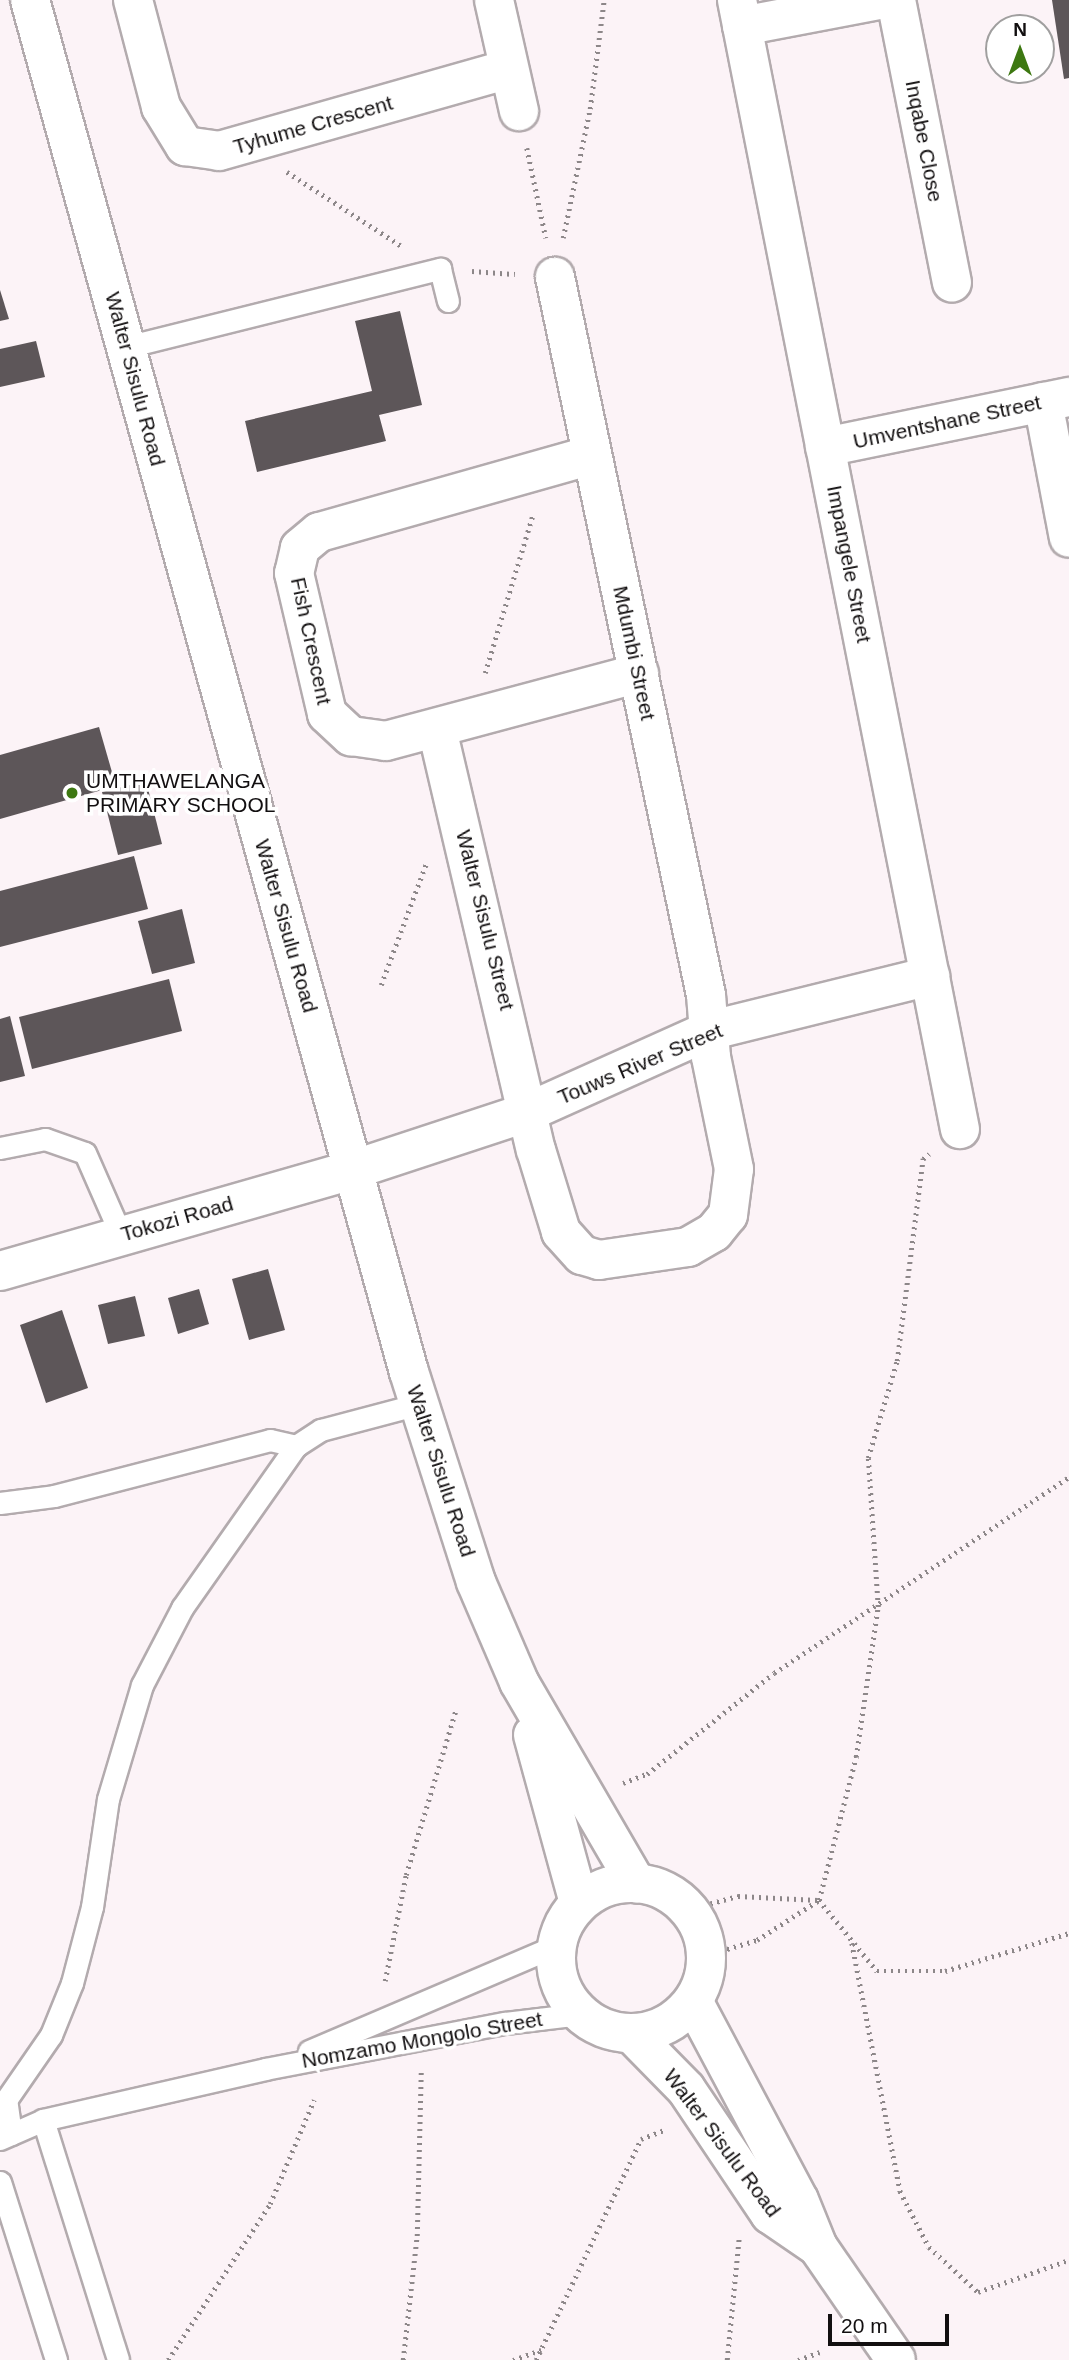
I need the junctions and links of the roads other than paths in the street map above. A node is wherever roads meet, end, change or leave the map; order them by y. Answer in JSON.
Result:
{"nodes":[{"id":1,"x":30,"y":0,"type":"edge"},
{"id":2,"x":133,"y":0,"type":"edge"},
{"id":3,"x":494,"y":0,"type":"edge"},
{"id":4,"x":879,"y":0,"type":"edge"},
{"id":5,"x":896,"y":0,"type":"edge"},
{"id":6,"x":739,"y":13,"type":"edge"},
{"id":7,"x":509,"y":69,"type":"junction"},
{"id":8,"x":519,"y":111,"type":"road end"},
{"id":9,"x":555,"y":277,"type":"road end"},
{"id":10,"x":952,"y":282,"type":"dead end"},
{"id":11,"x":448,"y":301,"type":"dead end"},
{"id":12,"x":126,"y":347,"type":"junction"},
{"id":13,"x":1056,"y":399,"type":"edge"},
{"id":14,"x":825,"y":447,"type":"junction"},
{"id":15,"x":592,"y":455,"type":"junction"},
{"id":16,"x":1069,"y":538,"type":"edge"},
{"id":17,"x":639,"y":673,"type":"junction"},
{"id":18,"x":453,"y":725,"type":"junction"},
{"id":19,"x":930,"y":976,"type":"junction"},
{"id":20,"x":708,"y":1031,"type":"junction"},
{"id":21,"x":528,"y":1112,"type":"junction"},
{"id":22,"x":960,"y":1129,"type":"road end"},
{"id":23,"x":0,"y":1148,"type":"edge"},
{"id":24,"x":355,"y":1169,"type":"junction"},
{"id":25,"x":121,"y":1235,"type":"junction"},
{"id":26,"x":0,"y":1271,"type":"edge"},
{"id":27,"x":419,"y":1404,"type":"junction"},
{"id":28,"x":296,"y":1446,"type":"junction"},
{"id":29,"x":0,"y":1503,"type":"edge"},
{"id":30,"x":519,"y":1682,"type":"junction"},
{"id":31,"x":636,"y":1883,"type":"junction"},
{"id":32,"x":579,"y":1903,"type":"junction"},
{"id":33,"x":555,"y":1946,"type":"junction"},
{"id":34,"x":693,"y":2001,"type":"junction"},
{"id":35,"x":580,"y":2014,"type":"junction"},
{"id":36,"x":631,"y":2033,"type":"junction"},
{"id":37,"x":265,"y":2069,"type":"junction"},
{"id":38,"x":43,"y":2120,"type":"junction"},
{"id":39,"x":6,"y":2137,"type":"edge"},
{"id":40,"x":0,"y":2182,"type":"edge"},
{"id":41,"x":818,"y":2247,"type":"junction"},
{"id":42,"x":56,"y":2360,"type":"edge"},
{"id":43,"x":118,"y":2360,"type":"edge"},
{"id":44,"x":895,"y":2360,"type":"edge"}],
"edges":[{"from":1,"to":12,"type":"street","name":"Walter Sisulu Road"},
{"from":2,"to":7,"type":"street","name":"Tyhume Crescent"},
{"from":3,"to":7,"type":"street"},
{"from":4,"to":6,"type":"street"},
{"from":5,"to":10,"type":"street","name":"Inqabe Close"},
{"from":6,"to":14,"type":"street","name":"Impangele Street"},
{"from":7,"to":8,"type":"street"},
{"from":9,"to":15,"type":"street","name":"Mdumbi Street"},
{"from":11,"to":12,"type":"lane"},
{"from":12,"to":24,"type":"street","name":"Walter Sisulu Road"},
{"from":13,"to":14,"type":"street","name":"Umventshane Street"},
{"from":13,"to":16,"type":"street"},
{"from":14,"to":19,"type":"street","name":"Impangele Street"},
{"from":15,"to":17,"type":"street","name":"Mdumbi Street"},
{"from":15,"to":18,"type":"street","name":"Fish Crescent"},
{"from":17,"to":18,"type":"street","name":"Fish Crescent"},
{"from":17,"to":20,"type":"street","name":"Mdumbi Street"},
{"from":18,"to":21,"type":"street","name":"Walter Sisulu Street"},
{"from":19,"to":20,"type":"street","name":"Touws River Street"},
{"from":19,"to":22,"type":"street","name":"Impangele Street"},
{"from":20,"to":21,"type":"street","name":"Touws River Street"},
{"from":20,"to":21,"type":"street","name":"Mdumbi Street"},
{"from":21,"to":24,"type":"street","name":"Touws River Street"},
{"from":23,"to":25,"type":"lane"},
{"from":24,"to":25,"type":"street","name":"Tokozi Road"},
{"from":24,"to":27,"type":"street","name":"Walter Sisulu Road"},
{"from":25,"to":26,"type":"street","name":"Tokozi Road"},
{"from":27,"to":28,"type":"lane"},
{"from":27,"to":30,"type":"street","name":"Walter Sisulu Road"},
{"from":28,"to":29,"type":"lane"},
{"from":28,"to":39,"type":"lane"},
{"from":30,"to":31,"type":"street","name":"Walter Sisulu Road"},
{"from":30,"to":32,"type":"street","name":"Walter Sisulu Road"},
{"from":31,"to":32,"type":"street"},
{"from":31,"to":34,"type":"street"},
{"from":32,"to":33,"type":"street"},
{"from":33,"to":35,"type":"street"},
{"from":33,"to":37,"type":"lane","name":"Nomzamo Mongolo Street"},
{"from":34,"to":36,"type":"street"},
{"from":34,"to":41,"type":"street","name":"Walter Sisulu Road"},
{"from":35,"to":36,"type":"street"},
{"from":35,"to":37,"type":"lane","name":"Nomzamo Mongolo Street"},
{"from":36,"to":41,"type":"street","name":"Walter Sisulu Road"},
{"from":37,"to":38,"type":"lane","name":"Nomzamo Mongolo Street"},
{"from":38,"to":39,"type":"lane","name":"Nomzamo Mongolo Street"},
{"from":38,"to":43,"type":"lane"},
{"from":40,"to":42,"type":"lane"},
{"from":41,"to":44,"type":"street","name":"Walter Sisulu Road"}]}
